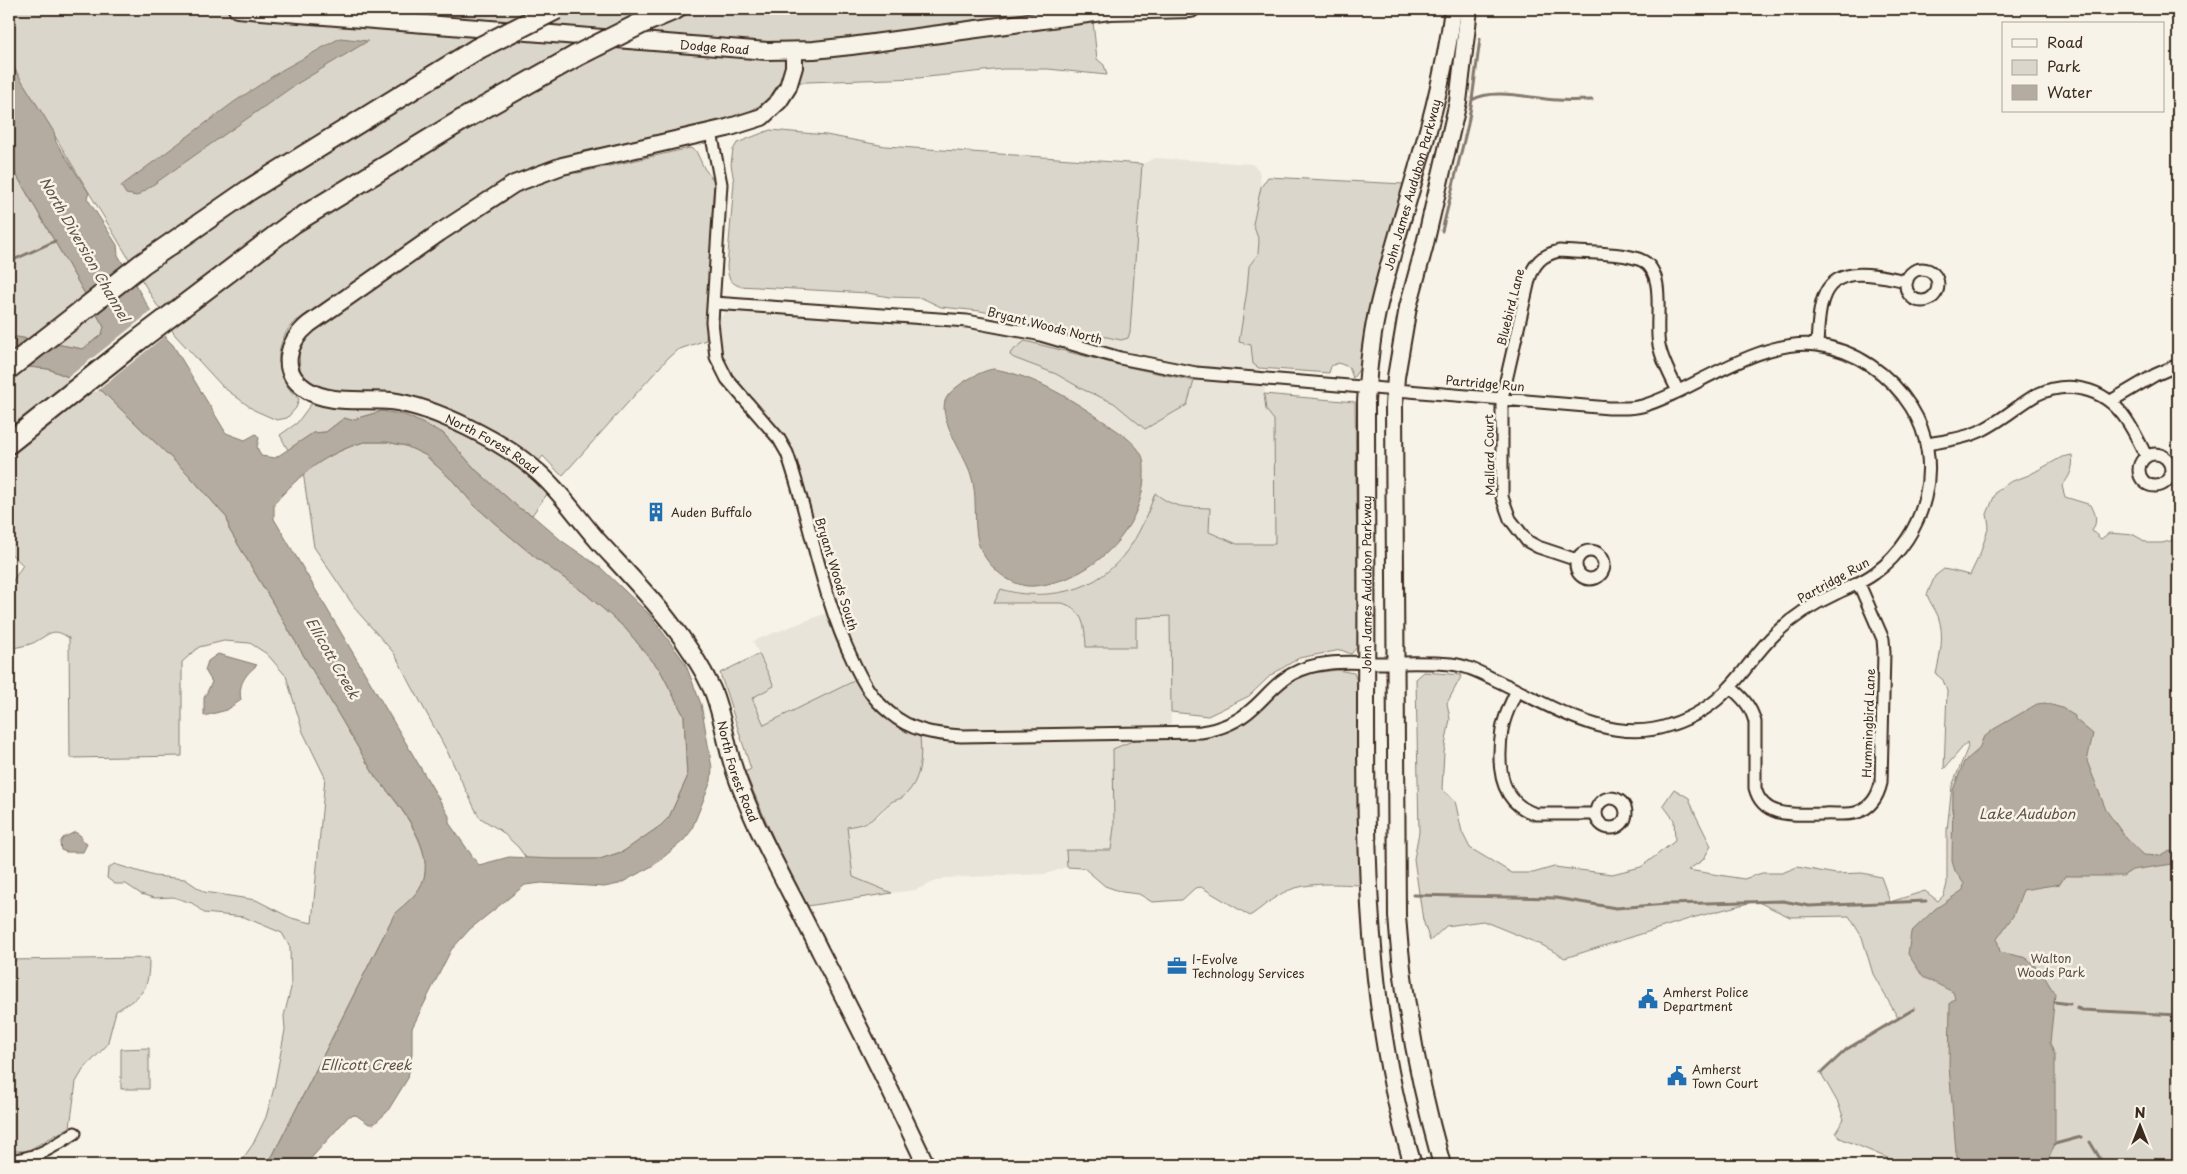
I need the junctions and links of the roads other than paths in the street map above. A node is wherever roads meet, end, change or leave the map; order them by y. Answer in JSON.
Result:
{"nodes":[{"id":1,"x":237,"y":9,"type":"edge"},
{"id":2,"x":557,"y":9,"type":"edge"},
{"id":3,"x":676,"y":9,"type":"edge"},
{"id":4,"x":1191,"y":9,"type":"edge"},
{"id":5,"x":1453,"y":9,"type":"edge"},
{"id":6,"x":1469,"y":9,"type":"edge"},
{"id":7,"x":794,"y":51,"type":"junction"},
{"id":8,"x":711,"y":132,"type":"junction"},
{"id":9,"x":1907,"y":281,"type":"dead end"},
{"id":10,"x":714,"y":303,"type":"junction"},
{"id":11,"x":1817,"y":345,"type":"junction"},
{"id":12,"x":2178,"y":365,"type":"edge"},
{"id":13,"x":9,"y":368,"type":"edge"},
{"id":14,"x":1367,"y":387,"type":"junction"},
{"id":15,"x":1395,"y":390,"type":"junction"},
{"id":16,"x":1678,"y":391,"type":"junction"},
{"id":17,"x":1502,"y":398,"type":"junction"},
{"id":18,"x":2111,"y":401,"type":"junction"},
{"id":19,"x":16,"y":438,"type":"edge"},
{"id":20,"x":1927,"y":444,"type":"junction"},
{"id":21,"x":9,"y":448,"type":"edge"},
{"id":22,"x":2146,"y":456,"type":"dead end"},
{"id":23,"x":1577,"y":560,"type":"dead end"},
{"id":24,"x":1859,"y":584,"type":"junction"},
{"id":25,"x":1366,"y":663,"type":"junction"},
{"id":26,"x":1394,"y":663,"type":"junction"},
{"id":27,"x":1730,"y":687,"type":"junction"},
{"id":28,"x":1517,"y":690,"type":"junction"},
{"id":29,"x":1596,"y":814,"type":"dead end"},
{"id":30,"x":1399,"y":948,"type":"junction"},
{"id":31,"x":1372,"y":949,"type":"junction"},
{"id":32,"x":75,"y":1134,"type":"dead end"},
{"id":33,"x":9,"y":1160,"type":"edge"},
{"id":34,"x":926,"y":1165,"type":"edge"},
{"id":35,"x":1413,"y":1165,"type":"edge"},
{"id":36,"x":1442,"y":1165,"type":"edge"}],
"edges":[{"from":1,"to":7,"type":"street","name":"Dodge Road"},
{"from":2,"to":13,"type":"highway","bridge":true},
{"from":3,"to":19,"type":"highway","bridge":true},
{"from":4,"to":7,"type":"street","name":"Dodge Road"},
{"from":5,"to":14,"type":"street","name":"John James Audubon Parkway"},
{"from":6,"to":15,"type":"street","name":"John James Audubon Parkway"},
{"from":7,"to":8,"type":"street","name":"North Forest Road"},
{"from":8,"to":10,"type":"street","name":"Bryant Woods South"},
{"from":8,"to":34,"type":"street","name":"North Forest Road"},
{"from":9,"to":11,"type":"street"},
{"from":10,"to":14,"type":"street","name":"Bryant Woods North"},
{"from":10,"to":25,"type":"street","name":"Bryant Woods South"},
{"from":11,"to":16,"type":"street","name":"Partridge Run"},
{"from":11,"to":20,"type":"street","name":"Partridge Run"},
{"from":12,"to":18,"type":"street"},
{"from":14,"to":15,"type":"street","name":"Bryant Woods North"},
{"from":14,"to":25,"type":"street","name":"John James Audubon Parkway"},
{"from":15,"to":17,"type":"street","name":"Partridge Run"},
{"from":15,"to":26,"type":"street","name":"John James Audubon Parkway"},
{"from":16,"to":17,"type":"street","name":"Partridge Run"},
{"from":16,"to":17,"type":"street","name":"Bluebird Lane"},
{"from":17,"to":23,"type":"street","name":"Mallard Court"},
{"from":18,"to":20,"type":"street"},
{"from":18,"to":22,"type":"street"},
{"from":19,"to":21,"type":"highway"},
{"from":20,"to":24,"type":"street","name":"Partridge Run"},
{"from":24,"to":27,"type":"street","name":"Partridge Run"},
{"from":24,"to":27,"type":"street","name":"Hummingbird Lane"},
{"from":25,"to":26,"type":"street","name":"Bryant Woods South"},
{"from":25,"to":31,"type":"street","name":"John James Audubon Parkway"},
{"from":26,"to":28,"type":"street","name":"Partridge Run"},
{"from":26,"to":30,"type":"street","name":"John James Audubon Parkway"},
{"from":27,"to":28,"type":"street","name":"Partridge Run"},
{"from":28,"to":29,"type":"street"},
{"from":30,"to":31,"type":"street"},
{"from":30,"to":36,"type":"street","name":"John James Audubon Parkway"},
{"from":31,"to":35,"type":"street","name":"John James Audubon Parkway"},
{"from":32,"to":33,"type":"street"}]}
